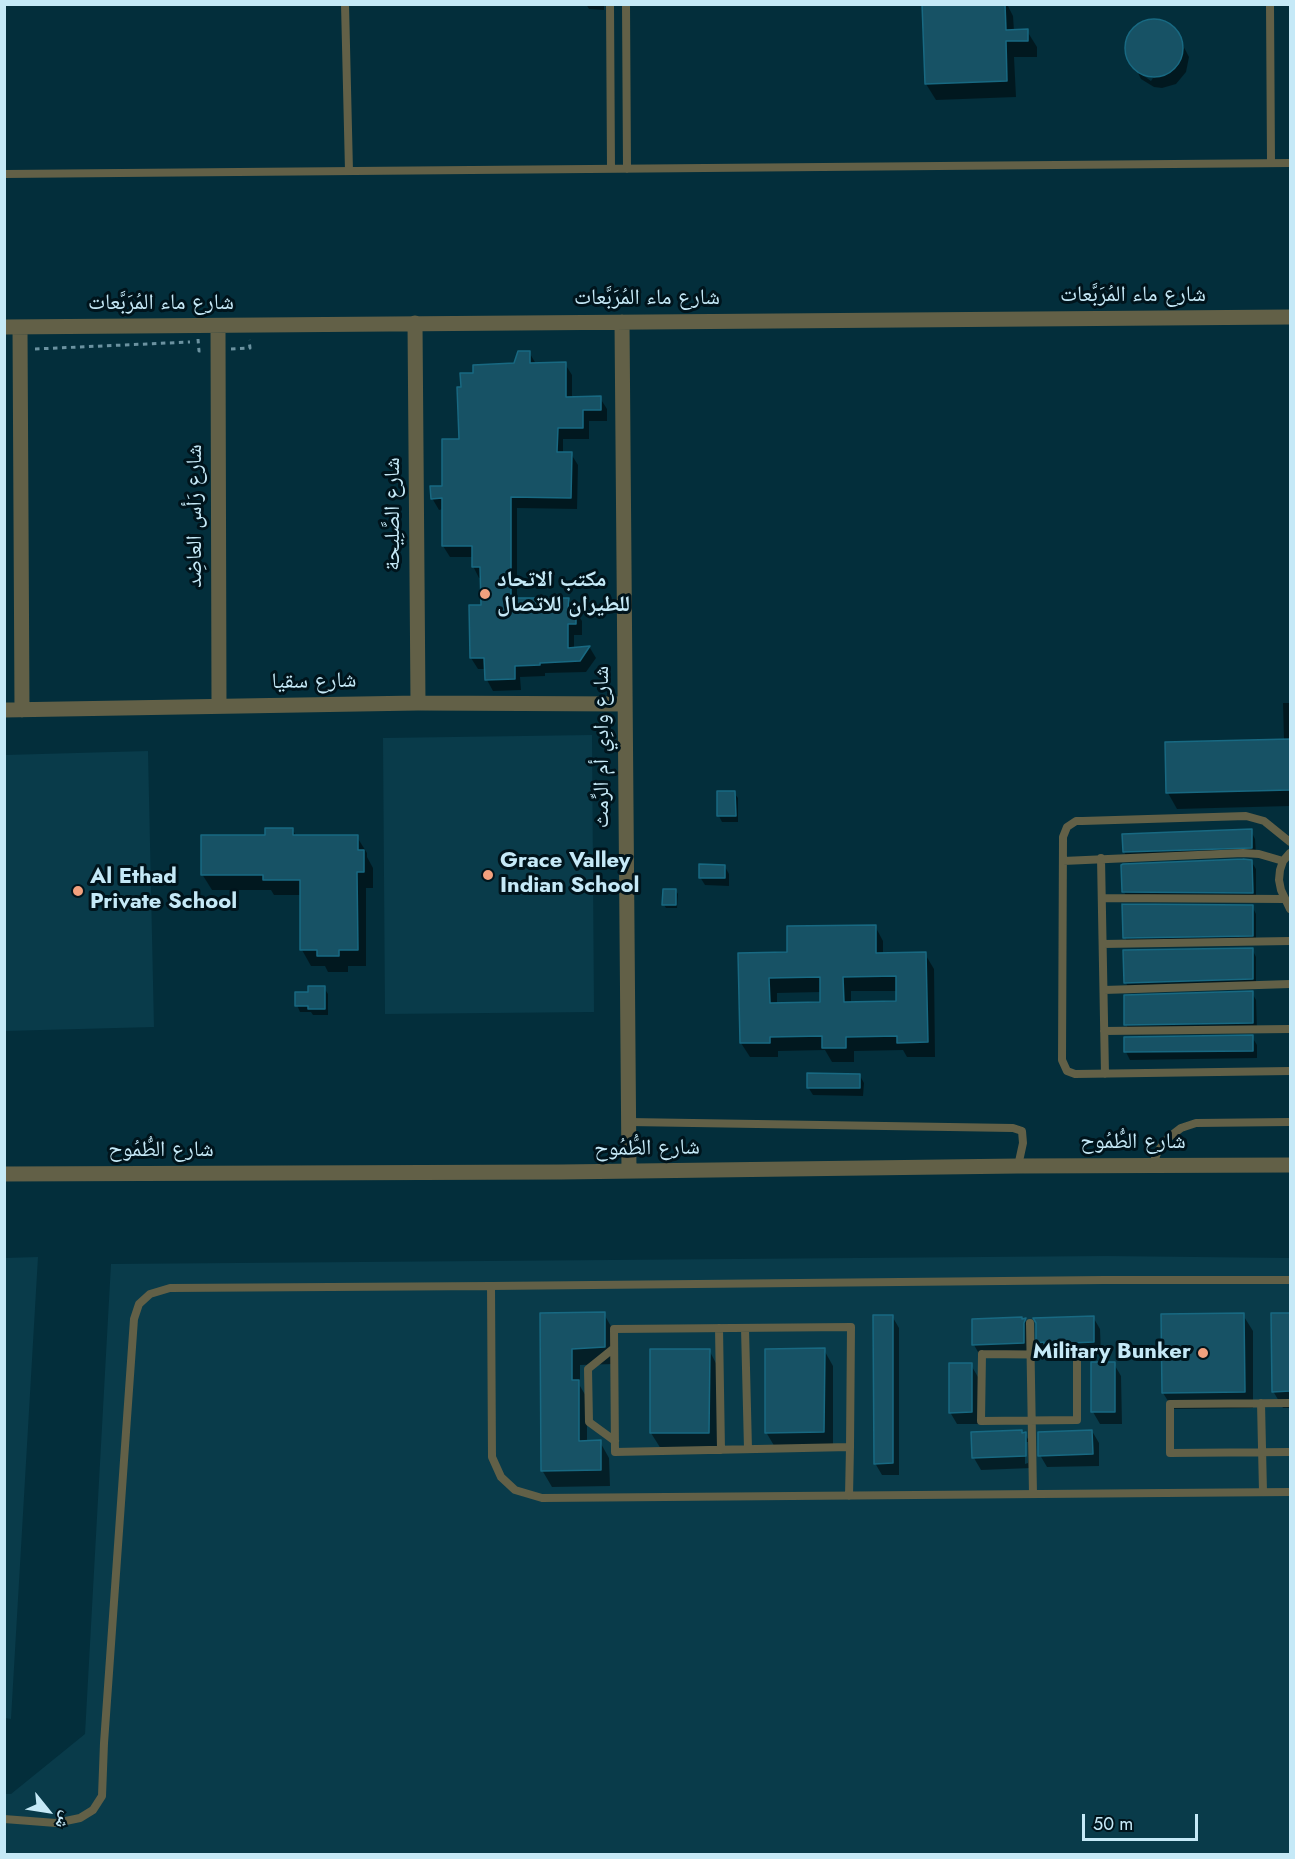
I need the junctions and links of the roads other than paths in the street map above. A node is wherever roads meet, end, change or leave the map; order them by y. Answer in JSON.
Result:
{"nodes":[{"id":1,"x":345,"y":4,"type":"edge"},
{"id":2,"x":610,"y":4,"type":"edge"},
{"id":3,"x":626,"y":4,"type":"edge"},
{"id":4,"x":1270,"y":4,"type":"edge"},
{"id":5,"x":1290,"y":162,"type":"edge"},
{"id":6,"x":1271,"y":163,"type":"junction"},
{"id":7,"x":611,"y":169,"type":"junction"},
{"id":8,"x":627,"y":169,"type":"junction"},
{"id":9,"x":349,"y":171,"type":"junction"},
{"id":10,"x":4,"y":174,"type":"edge"},
{"id":11,"x":1290,"y":317,"type":"edge"},
{"id":12,"x":622,"y":322,"type":"junction"},
{"id":13,"x":415,"y":323,"type":"junction"},
{"id":14,"x":218,"y":326,"type":"junction"},
{"id":15,"x":12,"y":327,"type":"edge"},
{"id":16,"x":418,"y":703,"type":"junction"},
{"id":17,"x":625,"y":704,"type":"junction"},
{"id":18,"x":219,"y":706,"type":"junction"},
{"id":19,"x":4,"y":710,"type":"edge"},
{"id":20,"x":22,"y":710,"type":"junction"},
{"id":21,"x":1290,"y":842,"type":"edge"},
{"id":22,"x":1290,"y":853,"type":"edge"},
{"id":23,"x":1101,"y":858,"type":"junction"},
{"id":24,"x":1063,"y":861,"type":"junction"},
{"id":25,"x":1283,"y":861,"type":"junction"},
{"id":26,"x":1102,"y":898,"type":"junction"},
{"id":27,"x":1285,"y":899,"type":"junction"},
{"id":28,"x":1290,"y":909,"type":"edge"},
{"id":29,"x":1290,"y":941,"type":"edge"},
{"id":30,"x":1103,"y":944,"type":"junction"},
{"id":31,"x":1290,"y":984,"type":"edge"},
{"id":32,"x":1104,"y":990,"type":"junction"},
{"id":33,"x":1290,"y":1029,"type":"edge"},
{"id":34,"x":1104,"y":1031,"type":"junction"},
{"id":35,"x":1290,"y":1071,"type":"edge"},
{"id":36,"x":1105,"y":1074,"type":"junction"},
{"id":37,"x":629,"y":1122,"type":"junction"},
{"id":38,"x":1290,"y":1122,"type":"edge"},
{"id":39,"x":1290,"y":1165,"type":"edge"},
{"id":40,"x":1018,"y":1166,"type":"junction"},
{"id":41,"x":1152,"y":1166,"type":"junction"},
{"id":42,"x":629,"y":1171,"type":"junction"},
{"id":43,"x":4,"y":1174,"type":"edge"},
{"id":44,"x":1290,"y":1280,"type":"edge"},
{"id":45,"x":491,"y":1286,"type":"junction"},
{"id":46,"x":1030,"y":1323,"type":"dead end"},
{"id":47,"x":719,"y":1328,"type":"junction"},
{"id":48,"x":744,"y":1328,"type":"junction"},
{"id":49,"x":614,"y":1348,"type":"junction"},
{"id":50,"x":1031,"y":1354,"type":"junction"},
{"id":51,"x":1261,"y":1403,"type":"junction"},
{"id":52,"x":1290,"y":1403,"type":"edge"},
{"id":53,"x":1032,"y":1421,"type":"junction"},
{"id":54,"x":615,"y":1441,"type":"junction"},
{"id":55,"x":850,"y":1447,"type":"junction"},
{"id":56,"x":748,"y":1449,"type":"junction"},
{"id":57,"x":722,"y":1450,"type":"junction"},
{"id":58,"x":1262,"y":1452,"type":"junction"},
{"id":59,"x":1290,"y":1452,"type":"edge"},
{"id":60,"x":1263,"y":1492,"type":"junction"},
{"id":61,"x":1290,"y":1492,"type":"edge"},
{"id":62,"x":1033,"y":1494,"type":"junction"},
{"id":63,"x":849,"y":1496,"type":"junction"},
{"id":64,"x":4,"y":1819,"type":"edge"}],
"edges":[{"from":1,"to":9,"type":"lane"},
{"from":2,"to":7,"type":"lane"},
{"from":3,"to":8,"type":"lane"},
{"from":4,"to":6,"type":"lane"},
{"from":5,"to":6,"type":"lane"},
{"from":6,"to":8,"type":"lane"},
{"from":7,"to":8,"type":"lane"},
{"from":7,"to":9,"type":"lane"},
{"from":9,"to":10,"type":"lane"},
{"from":11,"to":12,"type":"street","name":"شارع ماء المُرَبَّعات"},
{"from":12,"to":13,"type":"street","name":"شارع ماء المُرَبَّعات"},
{"from":12,"to":17,"type":"street","name":"شارع وادِي أم الرِّمث"},
{"from":13,"to":14,"type":"street","name":"شارع ماء المُرَبَّعات"},
{"from":13,"to":16,"type":"street","name":"شارع الصَّلِيحة"},
{"from":14,"to":15,"type":"street","name":"شارع ماء المُرَبَّعات"},
{"from":14,"to":18,"type":"street","name":"شارع رَأس العاضِد"},
{"from":15,"to":20,"type":"street"},
{"from":16,"to":17,"type":"street","name":"شارع سقيا"},
{"from":16,"to":18,"type":"street","name":"شارع سقيا"},
{"from":17,"to":37,"type":"street","name":"شارع وادِي أم الرِّمث"},
{"from":18,"to":20,"type":"street","name":"شارع سقيا"},
{"from":19,"to":20,"type":"street","name":"شارع سقيا"},
{"from":21,"to":24,"type":"lane"},
{"from":22,"to":25,"type":"lane"},
{"from":23,"to":24,"type":"lane"},
{"from":23,"to":25,"type":"lane"},
{"from":23,"to":26,"type":"lane"},
{"from":24,"to":36,"type":"lane"},
{"from":25,"to":27,"type":"lane"},
{"from":26,"to":27,"type":"lane"},
{"from":26,"to":30,"type":"lane"},
{"from":27,"to":28,"type":"lane"},
{"from":29,"to":30,"type":"lane"},
{"from":30,"to":32,"type":"lane"},
{"from":31,"to":32,"type":"lane"},
{"from":32,"to":34,"type":"lane"},
{"from":33,"to":34,"type":"lane"},
{"from":34,"to":36,"type":"lane"},
{"from":35,"to":36,"type":"lane"},
{"from":37,"to":40,"type":"lane"},
{"from":37,"to":42,"type":"street","name":"شارع وادِي أم الرِّمث"},
{"from":38,"to":41,"type":"lane"},
{"from":39,"to":41,"type":"street","name":"شارع الطُّمُوح"},
{"from":40,"to":41,"type":"street","name":"شارع الطُّمُوح"},
{"from":40,"to":42,"type":"street","name":"شارع الطُّمُوح"},
{"from":42,"to":43,"type":"street","name":"شارع الطُّمُوح"},
{"from":44,"to":45,"type":"lane"},
{"from":45,"to":63,"type":"lane"},
{"from":45,"to":64,"type":"lane"},
{"from":46,"to":50,"type":"lane"},
{"from":47,"to":48,"type":"lane"},
{"from":47,"to":49,"type":"lane"},
{"from":47,"to":57,"type":"lane"},
{"from":48,"to":55,"type":"lane"},
{"from":48,"to":56,"type":"lane"},
{"from":49,"to":54,"type":"lane"},
{"from":49,"to":54,"type":"lane"},
{"from":50,"to":53,"type":"lane"},
{"from":50,"to":53,"type":"lane"},
{"from":50,"to":53,"type":"lane"},
{"from":51,"to":52,"type":"lane"},
{"from":51,"to":58,"type":"lane"},
{"from":51,"to":58,"type":"lane"},
{"from":53,"to":62,"type":"lane"},
{"from":54,"to":57,"type":"lane"},
{"from":55,"to":56,"type":"lane"},
{"from":55,"to":63,"type":"lane"},
{"from":56,"to":57,"type":"lane"},
{"from":58,"to":59,"type":"lane"},
{"from":58,"to":60,"type":"lane"},
{"from":60,"to":61,"type":"lane"},
{"from":60,"to":62,"type":"lane"},
{"from":62,"to":63,"type":"lane"}]}
